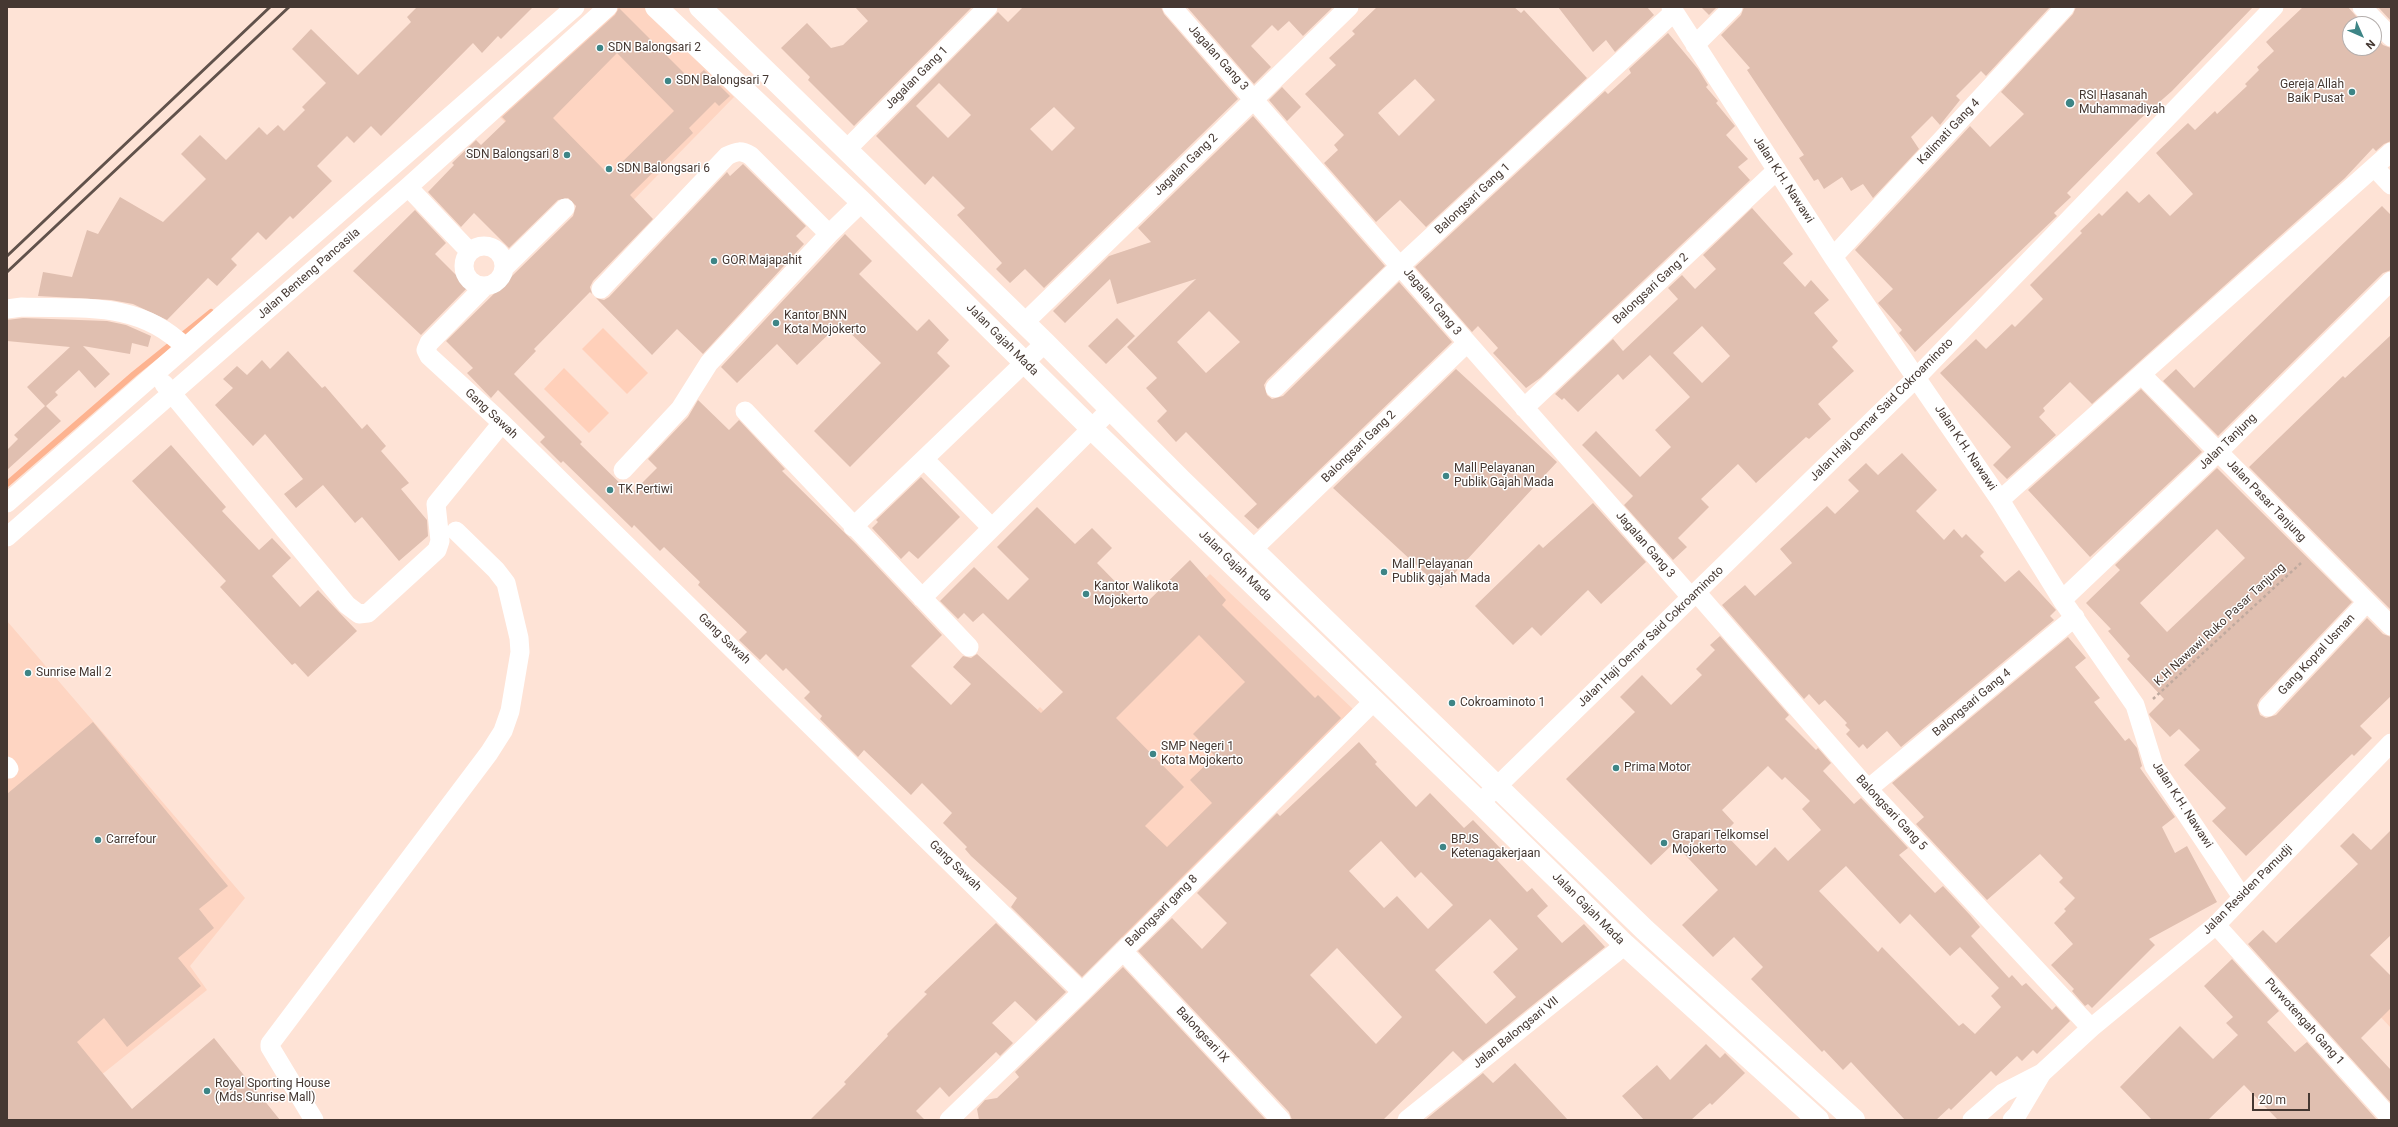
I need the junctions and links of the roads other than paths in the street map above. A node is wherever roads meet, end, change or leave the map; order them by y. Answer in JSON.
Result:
{"nodes":[{"id":1,"x":575,"y":7,"type":"edge"},
{"id":2,"x":608,"y":7,"type":"edge"},
{"id":3,"x":656,"y":7,"type":"edge"},
{"id":4,"x":700,"y":7,"type":"edge"},
{"id":5,"x":988,"y":7,"type":"edge"},
{"id":6,"x":1172,"y":7,"type":"edge"},
{"id":7,"x":1349,"y":7,"type":"edge"},
{"id":8,"x":1733,"y":7,"type":"edge"},
{"id":9,"x":2065,"y":7,"type":"edge"},
{"id":10,"x":2362,"y":7,"type":"edge"},
{"id":11,"x":2271,"y":8,"type":"edge"},
{"id":12,"x":1673,"y":10,"type":"edge"},
{"id":13,"x":2391,"y":37,"type":"edge"},
{"id":14,"x":1695,"y":45,"type":"junction"},
{"id":15,"x":1254,"y":99,"type":"junction"},
{"id":16,"x":846,"y":150,"type":"junction"},
{"id":17,"x":2391,"y":152,"type":"edge"},
{"id":18,"x":2375,"y":168,"type":"junction"},
{"id":19,"x":1777,"y":170,"type":"junction"},
{"id":20,"x":2391,"y":185,"type":"edge"},
{"id":21,"x":408,"y":187,"type":"junction"},
{"id":22,"x":862,"y":202,"type":"junction"},
{"id":23,"x":565,"y":208,"type":"dead end"},
{"id":24,"x":324,"y":226,"type":"junction"},
{"id":25,"x":829,"y":234,"type":"junction"},
{"id":26,"x":343,"y":244,"type":"junction"},
{"id":27,"x":469,"y":251,"type":"junction"},
{"id":28,"x":1833,"y":257,"type":"junction"},
{"id":29,"x":1401,"y":265,"type":"junction"},
{"id":30,"x":504,"y":268,"type":"junction"},
{"id":31,"x":2391,"y":281,"type":"edge"},
{"id":32,"x":485,"y":286,"type":"junction"},
{"id":33,"x":601,"y":289,"type":"dead end"},
{"id":34,"x":7,"y":309,"type":"edge"},
{"id":35,"x":1024,"y":323,"type":"junction"},
{"id":36,"x":181,"y":342,"type":"junction"},
{"id":37,"x":1045,"y":343,"type":"junction"},
{"id":38,"x":1467,"y":344,"type":"junction"},
{"id":39,"x":1025,"y":363,"type":"junction"},
{"id":40,"x":156,"y":373,"type":"junction"},
{"id":41,"x":2142,"y":375,"type":"junction"},
{"id":42,"x":1917,"y":377,"type":"junction"},
{"id":43,"x":1275,"y":388,"type":"dead end"},
{"id":44,"x":172,"y":393,"type":"junction"},
{"id":45,"x":1524,"y":408,"type":"junction"},
{"id":46,"x":1111,"y":409,"type":"junction"},
{"id":47,"x":745,"y":411,"type":"dead end"},
{"id":48,"x":502,"y":423,"type":"junction"},
{"id":49,"x":1091,"y":428,"type":"junction"},
{"id":50,"x":2219,"y":451,"type":"junction"},
{"id":51,"x":924,"y":459,"type":"junction"},
{"id":52,"x":623,"y":470,"type":"dead end"},
{"id":53,"x":2000,"y":500,"type":"junction"},
{"id":54,"x":7,"y":503,"type":"edge"},
{"id":55,"x":853,"y":527,"type":"junction"},
{"id":56,"x":992,"y":528,"type":"junction"},
{"id":57,"x":456,"y":531,"type":"dead end"},
{"id":58,"x":7,"y":537,"type":"edge"},
{"id":59,"x":1252,"y":550,"type":"junction"},
{"id":60,"x":1694,"y":594,"type":"junction"},
{"id":61,"x":922,"y":598,"type":"junction"},
{"id":62,"x":2062,"y":600,"type":"junction"},
{"id":63,"x":2367,"y":602,"type":"junction"},
{"id":64,"x":2075,"y":616,"type":"junction"},
{"id":65,"x":2391,"y":626,"type":"edge"},
{"id":66,"x":969,"y":647,"type":"dead end"},
{"id":67,"x":1369,"y":663,"type":"junction"},
{"id":68,"x":1352,"y":680,"type":"junction"},
{"id":69,"x":1374,"y":700,"type":"junction"},
{"id":70,"x":2268,"y":707,"type":"dead end"},
{"id":71,"x":2391,"y":743,"type":"edge"},
{"id":72,"x":1498,"y":786,"type":"junction"},
{"id":73,"x":1868,"y":789,"type":"junction"},
{"id":74,"x":1480,"y":803,"type":"junction"},
{"id":75,"x":2242,"y":897,"type":"junction"},
{"id":76,"x":2216,"y":925,"type":"junction"},
{"id":77,"x":1624,"y":945,"type":"junction"},
{"id":78,"x":1123,"y":951,"type":"junction"},
{"id":79,"x":1082,"y":992,"type":"junction"},
{"id":80,"x":2091,"y":1028,"type":"junction"},
{"id":81,"x":2042,"y":1073,"type":"junction"},
{"id":82,"x":2391,"y":1119,"type":"edge"},
{"id":83,"x":314,"y":1120,"type":"edge"},
{"id":84,"x":949,"y":1120,"type":"edge"},
{"id":85,"x":1281,"y":1120,"type":"edge"},
{"id":86,"x":1407,"y":1120,"type":"edge"},
{"id":87,"x":1818,"y":1120,"type":"edge"},
{"id":88,"x":1854,"y":1120,"type":"edge"},
{"id":89,"x":1972,"y":1120,"type":"edge"},
{"id":90,"x":2012,"y":1120,"type":"edge"}],
"edges":[{"from":1,"to":24,"type":"street"},
{"from":2,"to":21,"type":"street","name":"Jalan Benteng Pancasila"},
{"from":3,"to":22,"type":"main road","name":"Jalan Gajah Mada"},
{"from":4,"to":16,"type":"main road","name":"Jalan Gajah Mada"},
{"from":5,"to":16,"type":"street","name":"Jagalan Gang 1"},
{"from":6,"to":15,"type":"street","name":"Jagalan Gang 3"},
{"from":7,"to":15,"type":"street","name":"Jagalan Gang 2"},
{"from":8,"to":14,"type":"street"},
{"from":9,"to":28,"type":"street","name":"Kalimati Gang 4"},
{"from":10,"to":13,"type":"street"},
{"from":11,"to":42,"type":"street","name":"Jalan Haji Oemar Said Cokroaminoto"},
{"from":12,"to":14,"type":"street","name":"Jalan K.H. Nawawi"},
{"from":12,"to":29,"type":"street","name":"Balongsari Gang 1"},
{"from":14,"to":19,"type":"street","name":"Jalan K.H. Nawawi"},
{"from":15,"to":29,"type":"street","name":"Jagalan Gang 3"},
{"from":15,"to":35,"type":"street","name":"Jagalan Gang 2"},
{"from":16,"to":35,"type":"main road","name":"Jalan Gajah Mada"},
{"from":17,"to":18,"type":"street"},
{"from":18,"to":20,"type":"street"},
{"from":18,"to":41,"type":"street"},
{"from":19,"to":28,"type":"street","name":"Jalan K.H. Nawawi"},
{"from":19,"to":45,"type":"street","name":"Balongsari Gang 2"},
{"from":21,"to":26,"type":"street","name":"Jalan Benteng Pancasila"},
{"from":21,"to":27,"type":"street"},
{"from":22,"to":25,"type":"street"},
{"from":22,"to":39,"type":"main road","name":"Jalan Gajah Mada"},
{"from":23,"to":30,"type":"street"},
{"from":24,"to":26,"type":"street"},
{"from":24,"to":36,"type":"street"},
{"from":25,"to":33,"type":"street"},
{"from":25,"to":52,"type":"street"},
{"from":26,"to":44,"type":"street","name":"Jalan Benteng Pancasila"},
{"from":27,"to":30,"type":"street"},
{"from":27,"to":32,"type":"street"},
{"from":28,"to":42,"type":"street","name":"Jalan K.H. Nawawi"},
{"from":29,"to":38,"type":"street","name":"Jagalan Gang 3"},
{"from":29,"to":43,"type":"street","name":"Balongsari Gang 1"},
{"from":30,"to":32,"type":"street"},
{"from":31,"to":50,"type":"street","name":"Jalan Tanjung"},
{"from":32,"to":48,"type":"street","name":"Gang Sawah"},
{"from":34,"to":36,"type":"street"},
{"from":35,"to":37,"type":"main road","name":"Jalan Gajah Mada"},
{"from":36,"to":40,"type":"street"},
{"from":37,"to":39,"type":"street"},
{"from":37,"to":46,"type":"main road","name":"Jalan Gajah Mada"},
{"from":38,"to":45,"type":"street","name":"Jagalan Gang 3"},
{"from":38,"to":59,"type":"street","name":"Balongsari Gang 2"},
{"from":39,"to":49,"type":"main road","name":"Jalan Gajah Mada"},
{"from":39,"to":51,"type":"street"},
{"from":40,"to":44,"type":"street"},
{"from":40,"to":54,"type":"street"},
{"from":41,"to":50,"type":"street","name":"Jalan Pasar Tanjung"},
{"from":41,"to":53,"type":"street"},
{"from":42,"to":53,"type":"street","name":"Jalan K.H. Nawawi"},
{"from":42,"to":60,"type":"street","name":"Jalan Haji Oemar Said Cokroaminoto"},
{"from":44,"to":48,"type":"street"},
{"from":44,"to":58,"type":"street","name":"Jalan Benteng Pancasila"},
{"from":45,"to":60,"type":"street","name":"Jagalan Gang 3"},
{"from":46,"to":49,"type":"street"},
{"from":46,"to":59,"type":"main road","name":"Jalan Gajah Mada"},
{"from":47,"to":55,"type":"street"},
{"from":48,"to":79,"type":"street","name":"Gang Sawah"},
{"from":49,"to":56,"type":"street"},
{"from":49,"to":68,"type":"main road","name":"Jalan Gajah Mada"},
{"from":50,"to":62,"type":"street","name":"Jalan Tanjung"},
{"from":50,"to":63,"type":"street","name":"Jalan Pasar Tanjung"},
{"from":51,"to":55,"type":"street"},
{"from":51,"to":56,"type":"street"},
{"from":53,"to":62,"type":"street","name":"Jalan K.H. Nawawi"},
{"from":55,"to":61,"type":"street"},
{"from":56,"to":61,"type":"street"},
{"from":57,"to":83,"type":"street"},
{"from":59,"to":67,"type":"main road","name":"Jalan Gajah Mada"},
{"from":60,"to":72,"type":"street","name":"Jalan Haji Oemar Said Cokroaminoto"},
{"from":60,"to":73,"type":"street","name":"Balongsari Gang 5"},
{"from":61,"to":66,"type":"street"},
{"from":62,"to":64,"type":"street","name":"Jalan K.H. Nawawi"},
{"from":63,"to":65,"type":"street","name":"Jalan Pasar Tanjung"},
{"from":63,"to":70,"type":"street","name":"Gang Kopral Usman"},
{"from":64,"to":73,"type":"street","name":"Balongsari Gang 4"},
{"from":64,"to":75,"type":"street","name":"Jalan K.H. Nawawi"},
{"from":67,"to":68,"type":"main road"},
{"from":67,"to":72,"type":"main road","name":"Jalan Gajah Mada"},
{"from":68,"to":69,"type":"main road","name":"Jalan Gajah Mada"},
{"from":69,"to":74,"type":"main road","name":"Jalan Gajah Mada"},
{"from":69,"to":78,"type":"street","name":"Balongsari gang 8"},
{"from":71,"to":75,"type":"street","name":"Jalan Residen Pamudji"},
{"from":72,"to":74,"type":"street","name":"Jalan Haji Oemar Said Cokroaminoto"},
{"from":72,"to":88,"type":"main road","name":"Jalan Gajah Mada"},
{"from":73,"to":80,"type":"street","name":"Balongsari Gang 5"},
{"from":74,"to":77,"type":"main road","name":"Jalan Gajah Mada"},
{"from":75,"to":76,"type":"street","name":"Jalan Residen Pamudji"},
{"from":76,"to":80,"type":"street","name":"Jalan Residen Pamudji"},
{"from":76,"to":82,"type":"street","name":"Purwotengah Gang 1"},
{"from":77,"to":86,"type":"street","name":"Jalan Balongsari VII"},
{"from":77,"to":87,"type":"main road","name":"Jalan Gajah Mada"},
{"from":78,"to":79,"type":"street","name":"Balongsari gang 8"},
{"from":78,"to":85,"type":"street","name":"Balongsari IX"},
{"from":79,"to":84,"type":"street","name":"Balongsari gang 8"},
{"from":80,"to":81,"type":"street","name":"Jalan Residen Pamudji"},
{"from":81,"to":89,"type":"street","name":"Jalan Residen Pamudji"},
{"from":81,"to":90,"type":"street","name":"Jalan Residen Pamudji"}]}
